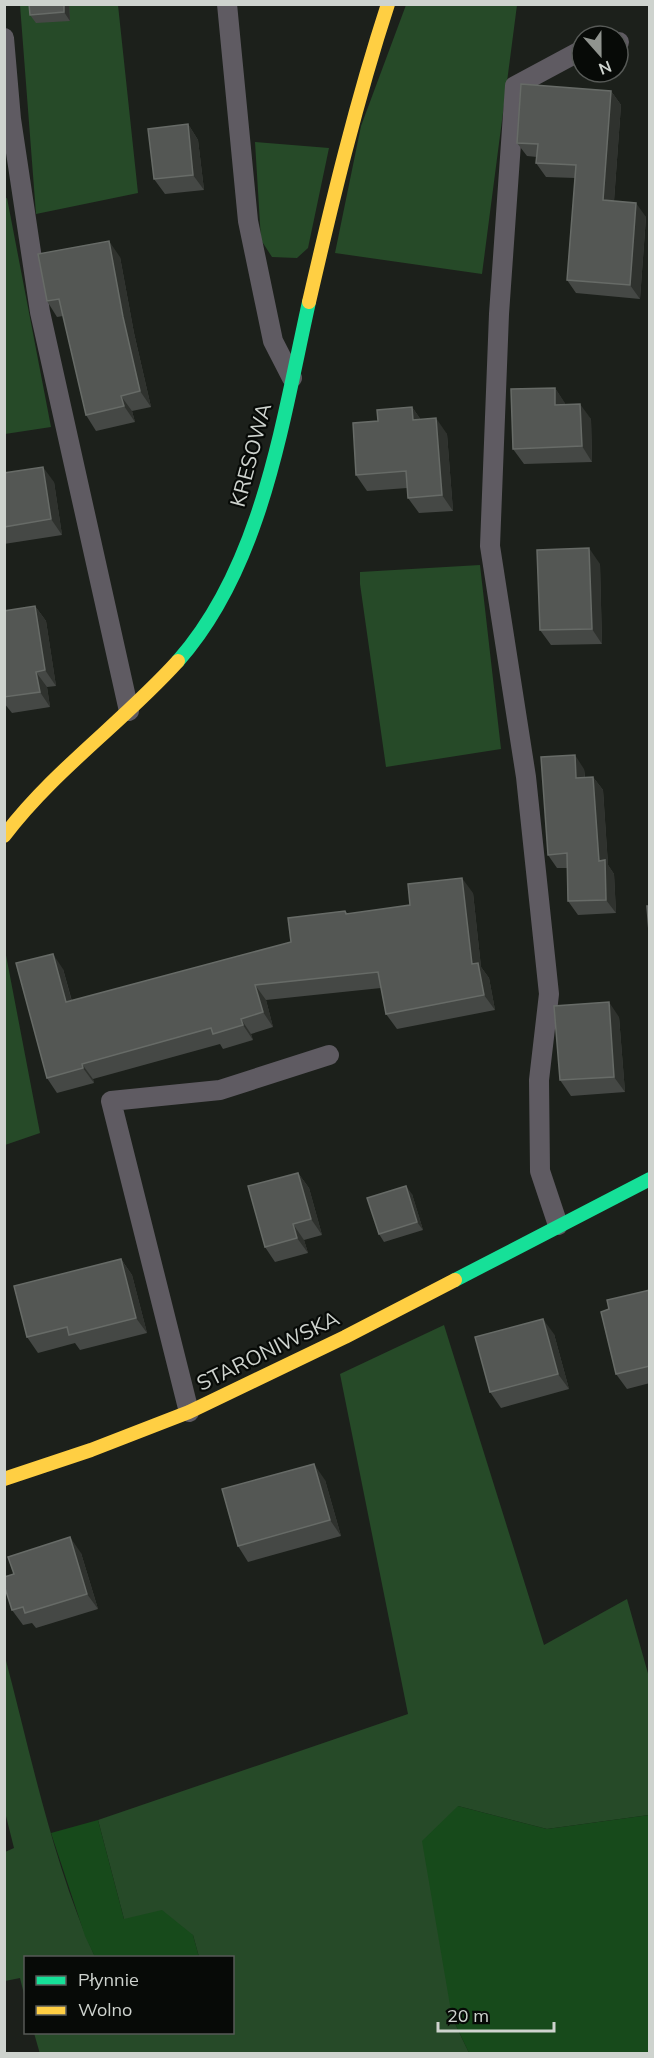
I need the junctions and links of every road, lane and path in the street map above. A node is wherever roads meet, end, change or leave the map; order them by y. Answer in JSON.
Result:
{"nodes":[{"id":1,"x":227,"y":4,"type":"edge"},
{"id":2,"x":388,"y":4,"type":"edge"},
{"id":3,"x":4,"y":38,"type":"edge"},
{"id":4,"x":570,"y":56,"type":"edge"},
{"id":5,"x":292,"y":378,"type":"junction"},
{"id":6,"x":129,"y":711,"type":"junction"},
{"id":7,"x":4,"y":836,"type":"edge"},
{"id":8,"x":328,"y":1055,"type":"dead end"},
{"id":9,"x":650,"y":1179,"type":"edge"},
{"id":10,"x":558,"y":1225,"type":"junction"},
{"id":11,"x":189,"y":1412,"type":"junction"},
{"id":12,"x":4,"y":1479,"type":"edge"}],
"edges":[{"from":1,"to":5,"type":"lane"},
{"from":2,"to":5,"type":"street","name":"KRESOWA"},
{"from":3,"to":6,"type":"lane"},
{"from":4,"to":10,"type":"lane"},
{"from":5,"to":6,"type":"street","name":"KRESOWA"},
{"from":6,"to":7,"type":"street","name":"KRESOWA"},
{"from":8,"to":11,"type":"lane"},
{"from":9,"to":10,"type":"street","name":"STARONIWSKA"},
{"from":10,"to":11,"type":"street","name":"STARONIWSKA"},
{"from":11,"to":12,"type":"street","name":"STARONIWSKA"}]}
